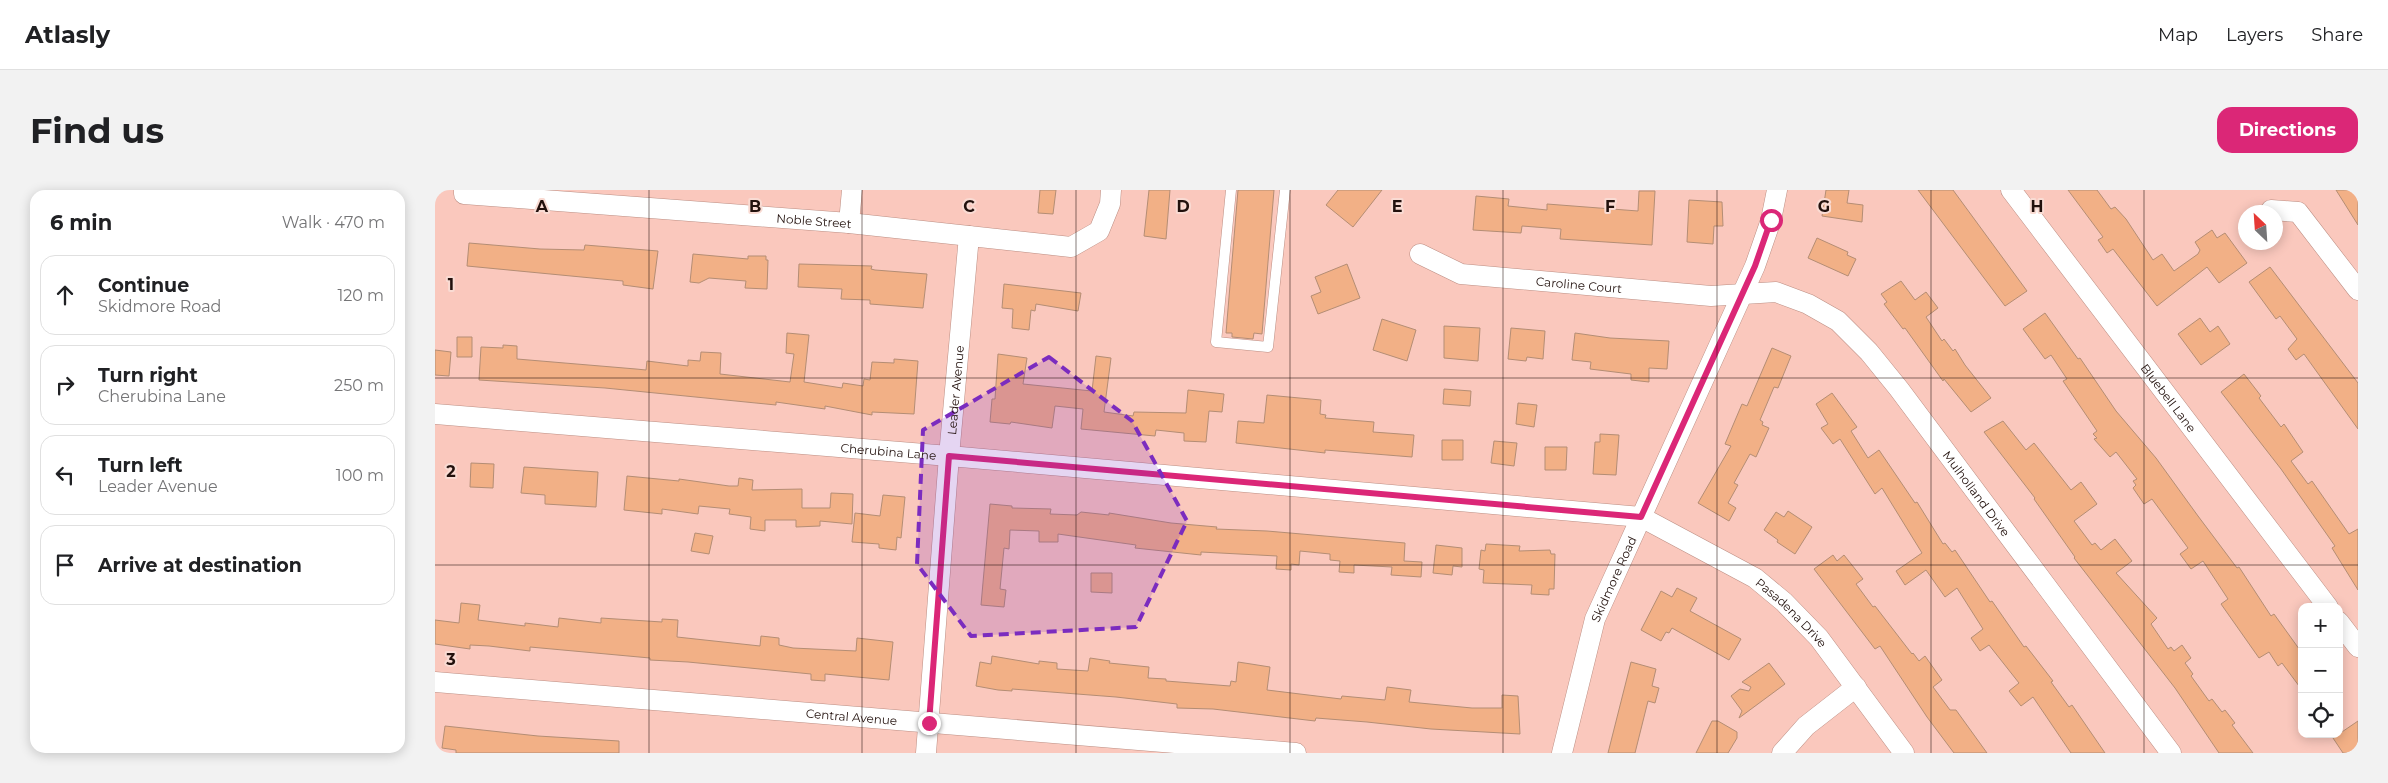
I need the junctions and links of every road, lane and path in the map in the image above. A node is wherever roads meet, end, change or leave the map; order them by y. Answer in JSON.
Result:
{"nodes":[{"id":1,"x":851,"y":190,"type":"edge"},
{"id":2,"x":1111,"y":190,"type":"edge"},
{"id":3,"x":1231,"y":190,"type":"edge"},
{"id":4,"x":1285,"y":190,"type":"edge"},
{"id":5,"x":1777,"y":190,"type":"edge"},
{"id":6,"x":2011,"y":190,"type":"edge"},
{"id":7,"x":464,"y":192,"type":"edge"},
{"id":8,"x":635,"y":198,"type":"edge"},
{"id":9,"x":2283,"y":211,"type":"edge"},
{"id":10,"x":849,"y":223,"type":"junction"},
{"id":11,"x":969,"y":236,"type":"junction"},
{"id":12,"x":1421,"y":254,"type":"dead end"},
{"id":13,"x":2358,"y":290,"type":"edge"},
{"id":14,"x":1742,"y":293,"type":"junction"},
{"id":15,"x":435,"y":414,"type":"edge"},
{"id":16,"x":949,"y":456,"type":"junction"},
{"id":17,"x":1641,"y":517,"type":"junction"},
{"id":18,"x":2324,"y":603,"type":"edge"},
{"id":19,"x":2343,"y":627,"type":"edge"},
{"id":20,"x":2358,"y":647,"type":"edge"},
{"id":21,"x":435,"y":682,"type":"edge"},
{"id":22,"x":1856,"y":687,"type":"junction"},
{"id":23,"x":929,"y":723,"type":"junction"},
{"id":24,"x":926,"y":753,"type":"edge"},
{"id":25,"x":1296,"y":753,"type":"edge"},
{"id":26,"x":1562,"y":753,"type":"edge"},
{"id":27,"x":1782,"y":753,"type":"edge"},
{"id":28,"x":1904,"y":753,"type":"edge"},
{"id":29,"x":2171,"y":753,"type":"edge"}],
"edges":[{"from":1,"to":10,"type":"street"},
{"from":2,"to":11,"type":"street","name":"Noble Street"},
{"from":3,"to":4,"type":"lane"},
{"from":5,"to":14,"type":"street","name":"Skidmore Road"},
{"from":6,"to":18,"type":"street","name":"Bluebell Lane"},
{"from":7,"to":8,"type":"street","name":"Noble Street"},
{"from":8,"to":10,"type":"street","name":"Noble Street"},
{"from":9,"to":13,"type":"street"},
{"from":10,"to":11,"type":"street","name":"Noble Street"},
{"from":11,"to":16,"type":"street","name":"Leader Avenue"},
{"from":12,"to":14,"type":"street","name":"Caroline Court"},
{"from":14,"to":17,"type":"street","name":"Skidmore Road"},
{"from":14,"to":29,"type":"street","name":"Mulholland Drive"},
{"from":15,"to":16,"type":"street","name":"Cherubina Lane"},
{"from":16,"to":17,"type":"street","name":"Cherubina Lane"},
{"from":16,"to":23,"type":"street","name":"Leader Avenue"},
{"from":17,"to":22,"type":"street","name":"Pasadena Drive"},
{"from":17,"to":26,"type":"street","name":"Skidmore Road"},
{"from":19,"to":20,"type":"street"},
{"from":21,"to":23,"type":"street","name":"Central Avenue"},
{"from":22,"to":27,"type":"street"},
{"from":22,"to":28,"type":"street","name":"Pasadena Drive"},
{"from":23,"to":24,"type":"street","name":"Leader Avenue"},
{"from":23,"to":25,"type":"street","name":"Central Avenue"}]}
